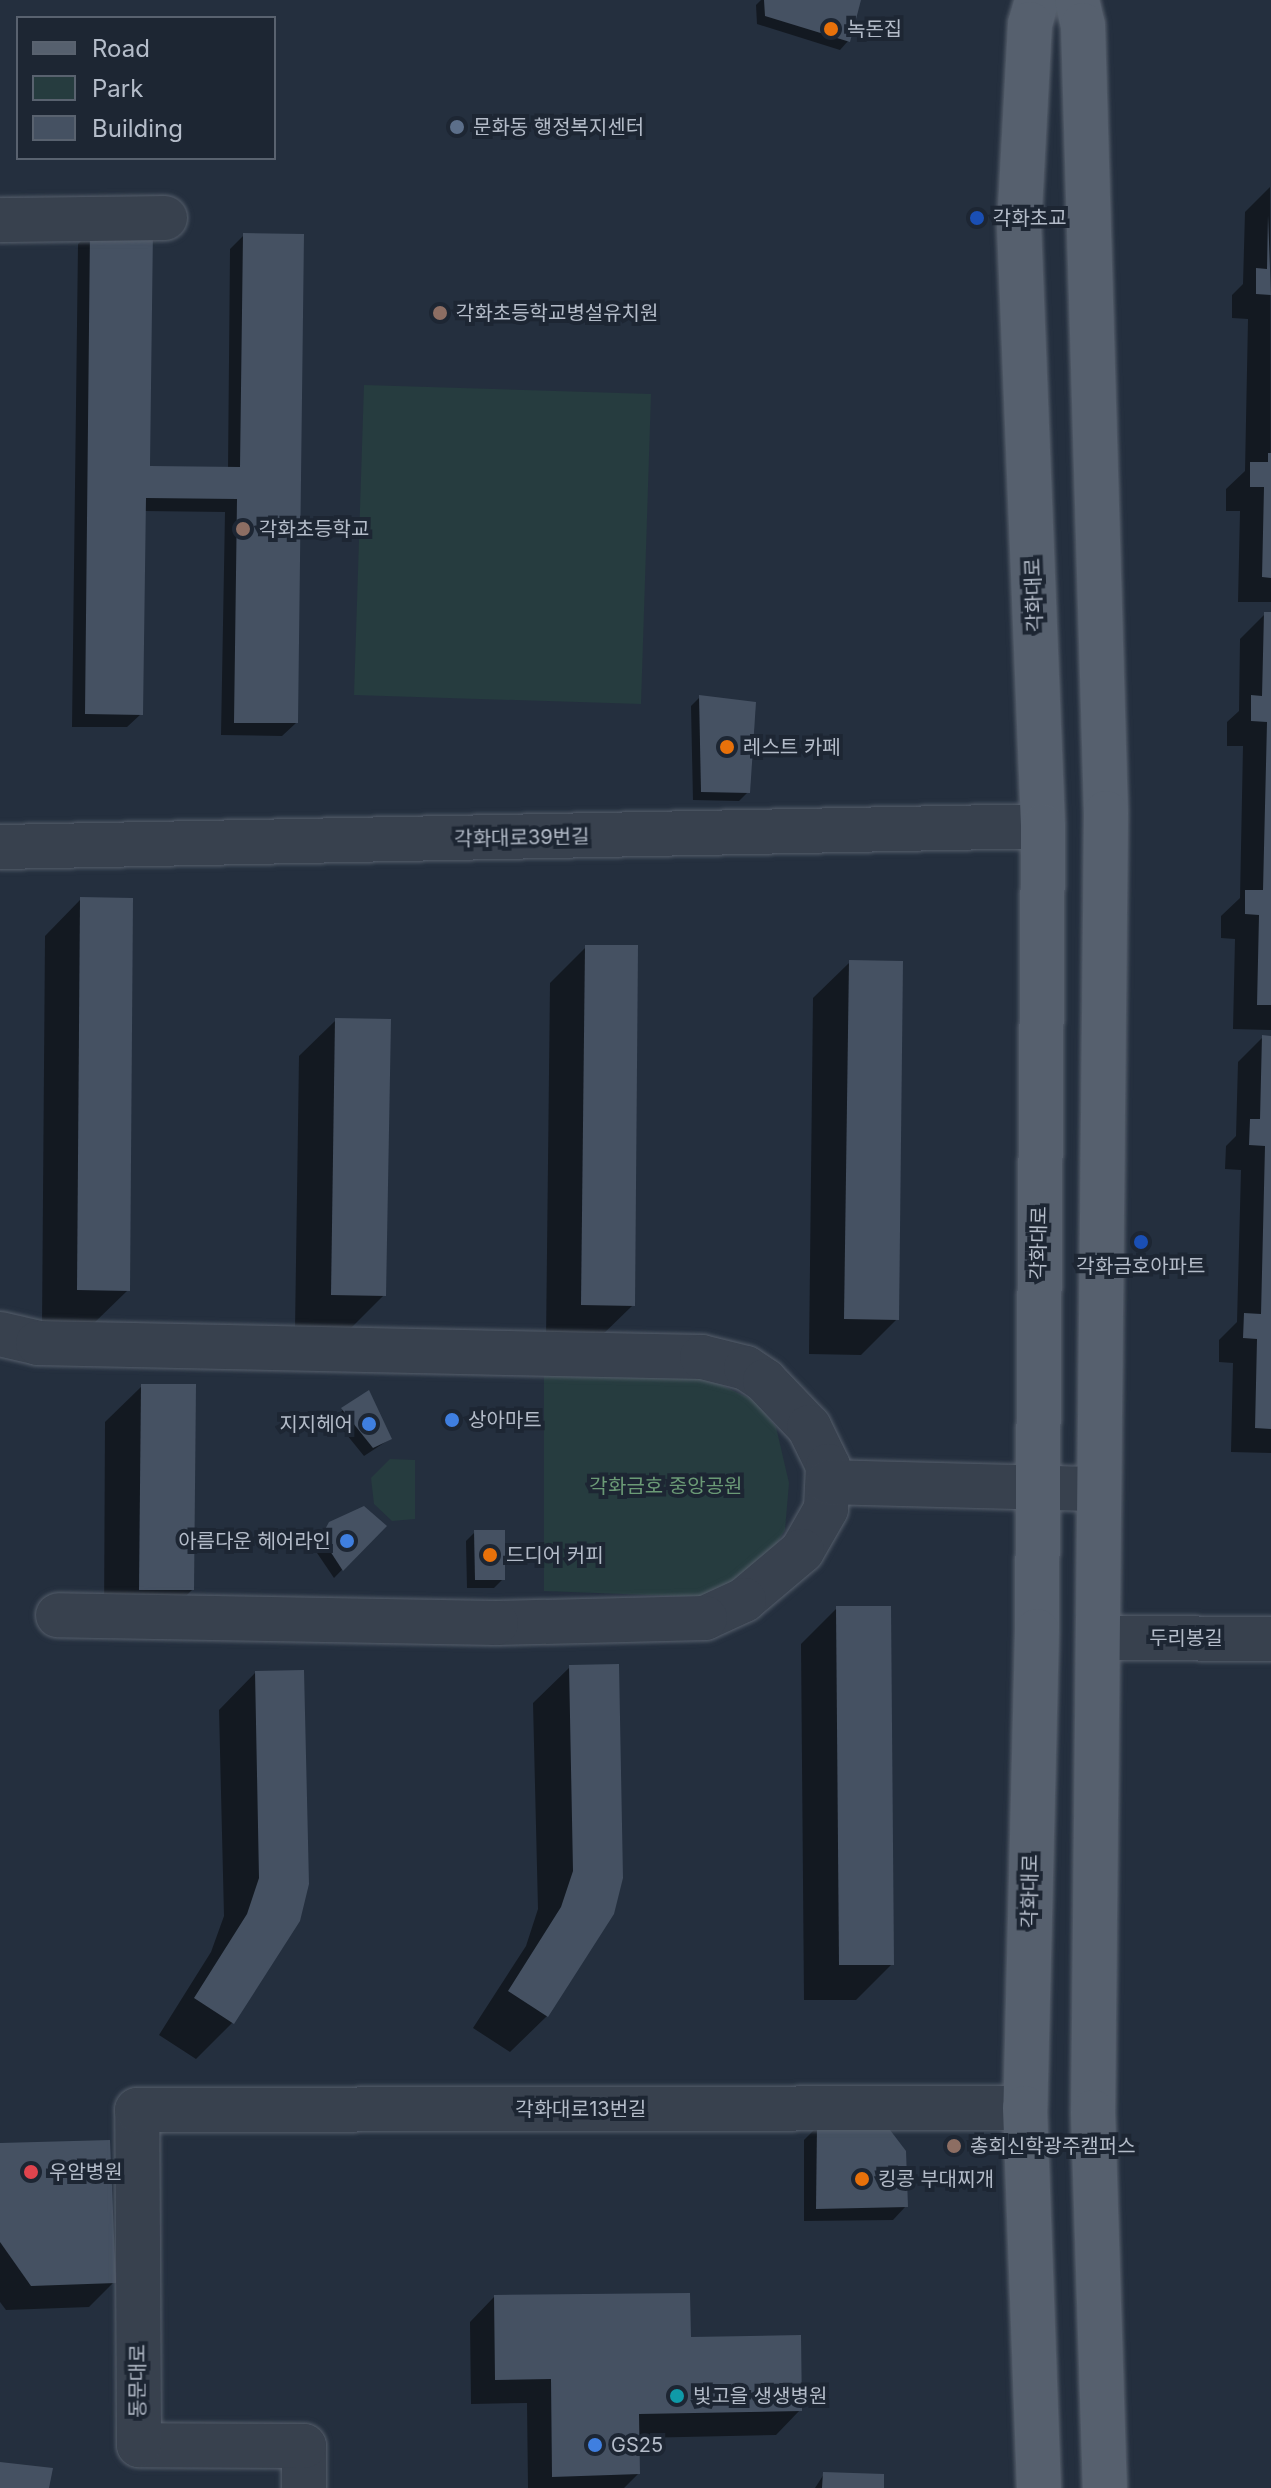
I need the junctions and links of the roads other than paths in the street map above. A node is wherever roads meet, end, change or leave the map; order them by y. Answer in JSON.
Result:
{"nodes":[{"id":1,"x":1037,"y":0,"type":"edge"},
{"id":2,"x":1077,"y":0,"type":"edge"},
{"id":3,"x":165,"y":218,"type":"dead end"},
{"id":4,"x":0,"y":220,"type":"edge"},
{"id":5,"x":1043,"y":826,"type":"junction"},
{"id":6,"x":0,"y":847,"type":"edge"},
{"id":7,"x":0,"y":1334,"type":"edge"},
{"id":8,"x":828,"y":1482,"type":"junction"},
{"id":9,"x":1037,"y":1487,"type":"junction"},
{"id":10,"x":1098,"y":1489,"type":"junction"},
{"id":11,"x":58,"y":1615,"type":"dead end"},
{"id":12,"x":1101,"y":1638,"type":"junction"},
{"id":13,"x":1271,"y":1639,"type":"edge"},
{"id":14,"x":1025,"y":2108,"type":"junction"},
{"id":15,"x":137,"y":2110,"type":"joint"},
{"id":16,"x":304,"y":2488,"type":"edge"},
{"id":17,"x":1039,"y":2488,"type":"edge"},
{"id":18,"x":1105,"y":2488,"type":"edge"}],
"edges":[{"from":1,"to":5,"type":"main road","name":"각화대로"},
{"from":2,"to":10,"type":"main road"},
{"from":3,"to":4,"type":"street"},
{"from":5,"to":6,"type":"street","name":"각화대로39번길"},
{"from":5,"to":9,"type":"main road","name":"각화대로"},
{"from":7,"to":8,"type":"street"},
{"from":8,"to":9,"type":"street"},
{"from":8,"to":11,"type":"street"},
{"from":9,"to":10,"type":"street"},
{"from":9,"to":14,"type":"main road","name":"각화대로"},
{"from":10,"to":12,"type":"main road"},
{"from":12,"to":13,"type":"street","name":"두리봉길"},
{"from":12,"to":18,"type":"main road"},
{"from":14,"to":15,"type":"street","name":"각화대로13번길"},
{"from":14,"to":17,"type":"main road","name":"각화대로"},
{"from":15,"to":16,"type":"street","name":"동문대로"}]}
